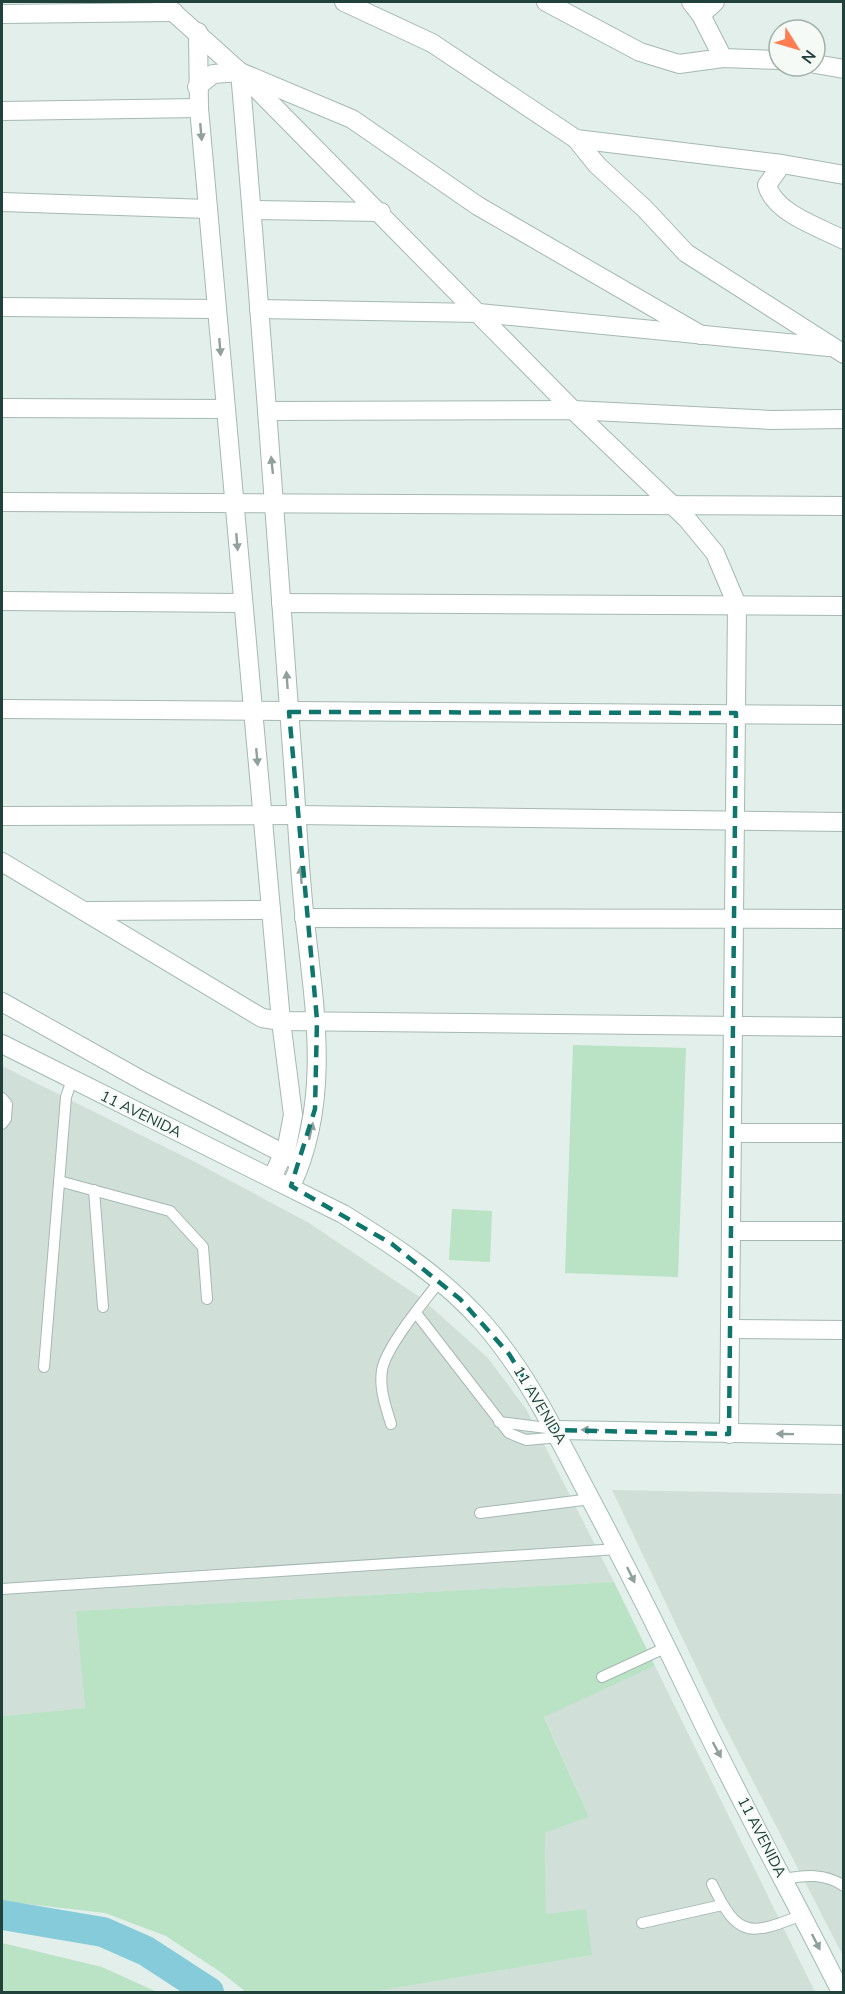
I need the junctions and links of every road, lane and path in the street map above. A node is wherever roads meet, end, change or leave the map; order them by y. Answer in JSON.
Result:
{"nodes":[{"id":1,"x":344,"y":2,"type":"edge"},
{"id":2,"x":546,"y":2,"type":"edge"},
{"id":3,"x":575,"y":2,"type":"edge"},
{"id":4,"x":715,"y":2,"type":"edge"},
{"id":5,"x":168,"y":7,"type":"edge"},
{"id":6,"x":696,"y":8,"type":"edge"},
{"id":7,"x":2,"y":14,"type":"edge"},
{"id":8,"x":588,"y":23,"type":"junction"},
{"id":9,"x":198,"y":32,"type":"junction"},
{"id":10,"x":723,"y":58,"type":"junction"},
{"id":11,"x":767,"y":60,"type":"edge"},
{"id":12,"x":827,"y":66,"type":"edge"},
{"id":13,"x":843,"y":69,"type":"edge"},
{"id":14,"x":240,"y":72,"type":"junction"},
{"id":15,"x":197,"y":87,"type":"junction"},
{"id":16,"x":199,"y":108,"type":"junction"},
{"id":17,"x":2,"y":111,"type":"edge"},
{"id":18,"x":576,"y":139,"type":"junction"},
{"id":19,"x":782,"y":164,"type":"junction"},
{"id":20,"x":843,"y":175,"type":"edge"},
{"id":21,"x":2,"y":202,"type":"edge"},
{"id":22,"x":208,"y":209,"type":"junction"},
{"id":23,"x":252,"y":210,"type":"junction"},
{"id":24,"x":381,"y":212,"type":"junction"},
{"id":25,"x":843,"y":240,"type":"edge"},
{"id":26,"x":2,"y":307,"type":"edge"},
{"id":27,"x":216,"y":309,"type":"junction"},
{"id":28,"x":259,"y":309,"type":"junction"},
{"id":29,"x":479,"y":313,"type":"junction"},
{"id":30,"x":701,"y":335,"type":"junction"},
{"id":31,"x":836,"y":351,"type":"edge"},
{"id":32,"x":2,"y":408,"type":"edge"},
{"id":33,"x":225,"y":409,"type":"junction"},
{"id":34,"x":573,"y":410,"type":"junction"},
{"id":35,"x":267,"y":411,"type":"junction"},
{"id":36,"x":843,"y":419,"type":"edge"},
{"id":37,"x":2,"y":502,"type":"edge"},
{"id":38,"x":233,"y":502,"type":"junction"},
{"id":39,"x":276,"y":502,"type":"junction"},
{"id":40,"x":671,"y":503,"type":"junction"},
{"id":41,"x":843,"y":506,"type":"edge"},
{"id":42,"x":2,"y":602,"type":"edge"},
{"id":43,"x":242,"y":603,"type":"junction"},
{"id":44,"x":281,"y":603,"type":"junction"},
{"id":45,"x":737,"y":605,"type":"junction"},
{"id":46,"x":843,"y":606,"type":"edge"},
{"id":47,"x":2,"y":709,"type":"edge"},
{"id":48,"x":253,"y":712,"type":"junction"},
{"id":49,"x":289,"y":712,"type":"junction"},
{"id":50,"x":736,"y":713,"type":"junction"},
{"id":51,"x":843,"y":716,"type":"edge"},
{"id":52,"x":262,"y":815,"type":"junction"},
{"id":53,"x":297,"y":815,"type":"junction"},
{"id":54,"x":2,"y":816,"type":"edge"},
{"id":55,"x":735,"y":822,"type":"junction"},
{"id":56,"x":843,"y":822,"type":"edge"},
{"id":57,"x":2,"y":862,"type":"edge"},
{"id":58,"x":271,"y":910,"type":"junction"},
{"id":59,"x":86,"y":911,"type":"junction"},
{"id":60,"x":734,"y":917,"type":"junction"},
{"id":61,"x":304,"y":918,"type":"junction"},
{"id":62,"x":843,"y":919,"type":"edge"},
{"id":63,"x":2,"y":1002,"type":"edge"},
{"id":64,"x":317,"y":1020,"type":"junction"},
{"id":65,"x":281,"y":1021,"type":"junction"},
{"id":66,"x":733,"y":1025,"type":"junction"},
{"id":67,"x":843,"y":1027,"type":"edge"},
{"id":68,"x":2,"y":1044,"type":"edge"},
{"id":69,"x":72,"y":1080,"type":"junction"},
{"id":70,"x":2,"y":1098,"type":"edge"},
{"id":71,"x":2,"y":1124,"type":"edge"},
{"id":72,"x":732,"y":1133,"type":"junction"},
{"id":73,"x":843,"y":1133,"type":"edge"},
{"id":74,"x":284,"y":1153,"type":"junction"},
{"id":75,"x":301,"y":1162,"type":"junction"},
{"id":76,"x":272,"y":1178,"type":"junction"},
{"id":77,"x":59,"y":1181,"type":"junction"},
{"id":78,"x":291,"y":1186,"type":"junction"},
{"id":79,"x":94,"y":1190,"type":"junction"},
{"id":80,"x":731,"y":1231,"type":"junction"},
{"id":81,"x":843,"y":1231,"type":"edge"},
{"id":82,"x":440,"y":1281,"type":"junction"},
{"id":83,"x":207,"y":1299,"type":"dead end"},
{"id":84,"x":103,"y":1306,"type":"dead end"},
{"id":85,"x":416,"y":1313,"type":"junction"},
{"id":86,"x":730,"y":1329,"type":"junction"},
{"id":87,"x":843,"y":1330,"type":"edge"},
{"id":88,"x":44,"y":1367,"type":"dead end"},
{"id":89,"x":391,"y":1425,"type":"dead end"},
{"id":90,"x":559,"y":1433,"type":"junction"},
{"id":91,"x":729,"y":1434,"type":"junction"},
{"id":92,"x":843,"y":1435,"type":"edge"},
{"id":93,"x":591,"y":1499,"type":"junction"},
{"id":94,"x":480,"y":1513,"type":"dead end"},
{"id":95,"x":618,"y":1549,"type":"junction"},
{"id":96,"x":2,"y":1589,"type":"edge"},
{"id":97,"x":666,"y":1647,"type":"junction"},
{"id":98,"x":602,"y":1677,"type":"dead end"},
{"id":99,"x":784,"y":1879,"type":"junction"},
{"id":100,"x":712,"y":1884,"type":"dead end"},
{"id":101,"x":843,"y":1886,"type":"edge"},
{"id":102,"x":722,"y":1905,"type":"junction"},
{"id":103,"x":802,"y":1915,"type":"junction"},
{"id":104,"x":642,"y":1923,"type":"dead end"},
{"id":105,"x":842,"y":1992,"type":"edge"}],
"edges":[{"from":1,"to":18,"type":"street"},
{"from":2,"to":8,"type":"street"},
{"from":3,"to":8,"type":"street"},
{"from":4,"to":6,"type":"street"},
{"from":5,"to":7,"type":"street"},
{"from":5,"to":9,"type":"street"},
{"from":6,"to":10,"type":"street"},
{"from":8,"to":10,"type":"street"},
{"from":9,"to":14,"type":"street"},
{"from":9,"to":15,"type":"street"},
{"from":10,"to":11,"type":"street"},
{"from":12,"to":13,"type":"street"},
{"from":14,"to":15,"type":"street"},
{"from":14,"to":23,"type":"street"},
{"from":14,"to":24,"type":"street"},
{"from":14,"to":30,"type":"street"},
{"from":15,"to":16,"type":"street"},
{"from":16,"to":17,"type":"street"},
{"from":16,"to":22,"type":"street","one_way":true},
{"from":18,"to":19,"type":"street"},
{"from":18,"to":31,"type":"street"},
{"from":19,"to":20,"type":"street"},
{"from":19,"to":25,"type":"street"},
{"from":21,"to":22,"type":"street"},
{"from":22,"to":27,"type":"street"},
{"from":23,"to":24,"type":"street"},
{"from":23,"to":28,"type":"street"},
{"from":24,"to":29,"type":"street"},
{"from":26,"to":27,"type":"street"},
{"from":27,"to":33,"type":"street","one_way":true},
{"from":28,"to":29,"type":"street"},
{"from":28,"to":35,"type":"street"},
{"from":29,"to":30,"type":"street"},
{"from":29,"to":34,"type":"street"},
{"from":30,"to":31,"type":"street"},
{"from":32,"to":33,"type":"street"},
{"from":33,"to":38,"type":"street"},
{"from":34,"to":35,"type":"street"},
{"from":34,"to":36,"type":"street"},
{"from":34,"to":40,"type":"street"},
{"from":39,"to":35,"type":"street","one_way":true},
{"from":37,"to":38,"type":"street"},
{"from":38,"to":39,"type":"street"},
{"from":38,"to":43,"type":"street","one_way":true},
{"from":39,"to":40,"type":"street"},
{"from":39,"to":44,"type":"street"},
{"from":40,"to":41,"type":"street"},
{"from":40,"to":45,"type":"street"},
{"from":42,"to":43,"type":"street"},
{"from":43,"to":48,"type":"street"},
{"from":44,"to":45,"type":"street"},
{"from":49,"to":44,"type":"street","one_way":true},
{"from":45,"to":46,"type":"street"},
{"from":45,"to":50,"type":"street"},
{"from":47,"to":48,"type":"street"},
{"from":48,"to":49,"type":"street"},
{"from":48,"to":52,"type":"street","one_way":true},
{"from":49,"to":50,"type":"street"},
{"from":49,"to":53,"type":"street"},
{"from":50,"to":51,"type":"street"},
{"from":50,"to":55,"type":"street"},
{"from":52,"to":53,"type":"street"},
{"from":52,"to":54,"type":"street"},
{"from":52,"to":58,"type":"street"},
{"from":53,"to":55,"type":"street"},
{"from":61,"to":53,"type":"street","one_way":true},
{"from":55,"to":56,"type":"street"},
{"from":55,"to":60,"type":"street"},
{"from":57,"to":59,"type":"street"},
{"from":58,"to":59,"type":"street"},
{"from":58,"to":65,"type":"street"},
{"from":59,"to":65,"type":"street"},
{"from":60,"to":61,"type":"street"},
{"from":60,"to":62,"type":"street"},
{"from":60,"to":66,"type":"street"},
{"from":61,"to":64,"type":"street"},
{"from":63,"to":74,"type":"street"},
{"from":64,"to":65,"type":"street"},
{"from":64,"to":66,"type":"street"},
{"from":75,"to":64,"type":"street","one_way":true},
{"from":65,"to":74,"type":"street"},
{"from":66,"to":67,"type":"street"},
{"from":66,"to":72,"type":"street"},
{"from":68,"to":69,"type":"street","name":"11 AVENIDA"},
{"from":69,"to":76,"type":"street","name":"11 AVENIDA"},
{"from":69,"to":77,"type":"lane"},
{"from":70,"to":71,"type":"lane"},
{"from":72,"to":73,"type":"street"},
{"from":72,"to":80,"type":"street"},
{"from":74,"to":75,"type":"street"},
{"from":74,"to":76,"type":"street"},
{"from":75,"to":78,"type":"street"},
{"from":76,"to":78,"type":"street","name":"11 AVENIDA"},
{"from":77,"to":79,"type":"lane"},
{"from":77,"to":88,"type":"lane"},
{"from":78,"to":82,"type":"street","name":"11 AVENIDA"},
{"from":79,"to":83,"type":"lane"},
{"from":79,"to":84,"type":"lane"},
{"from":80,"to":81,"type":"street"},
{"from":80,"to":86,"type":"street"},
{"from":82,"to":85,"type":"lane"},
{"from":82,"to":90,"type":"street","name":"11 AVENIDA"},
{"from":85,"to":89,"type":"lane"},
{"from":85,"to":90,"type":"lane"},
{"from":86,"to":87,"type":"street"},
{"from":86,"to":91,"type":"street"},
{"from":91,"to":90,"type":"street","one_way":true},
{"from":90,"to":93,"type":"street","name":"11 AVENIDA"},
{"from":92,"to":91,"type":"street","one_way":true},
{"from":93,"to":94,"type":"lane"},
{"from":93,"to":95,"type":"street","name":"11 AVENIDA"},
{"from":95,"to":96,"type":"lane"},
{"from":95,"to":97,"type":"street","name":"11 AVENIDA","one_way":true},
{"from":97,"to":98,"type":"lane"},
{"from":97,"to":99,"type":"street","name":"11 AVENIDA","one_way":true},
{"from":99,"to":101,"type":"lane"},
{"from":99,"to":103,"type":"street","name":"11 AVENIDA"},
{"from":100,"to":102,"type":"lane"},
{"from":102,"to":103,"type":"lane"},
{"from":102,"to":104,"type":"lane"},
{"from":103,"to":105,"type":"street","name":"11 AVENIDA","one_way":true}]}
